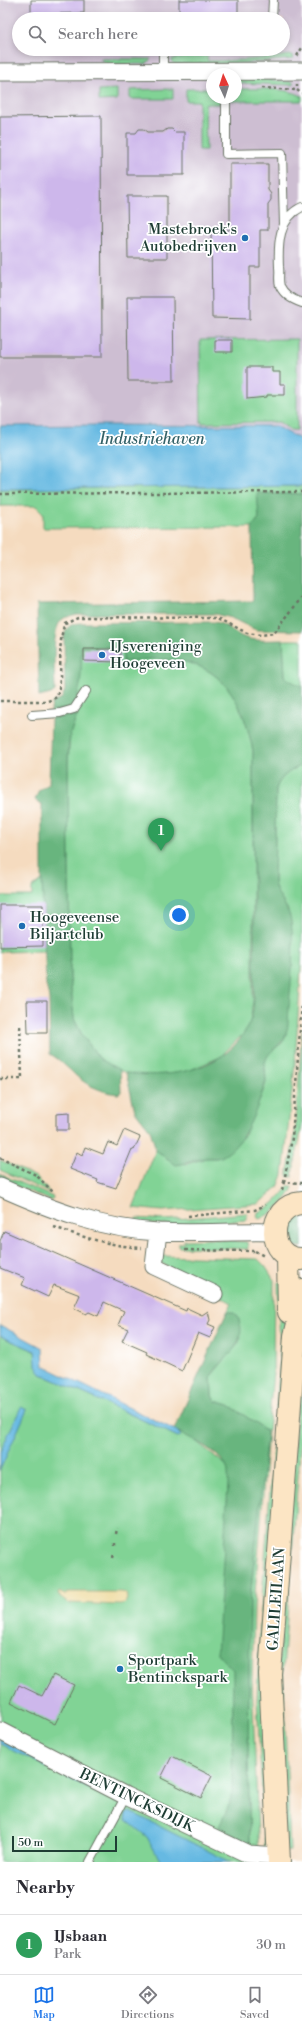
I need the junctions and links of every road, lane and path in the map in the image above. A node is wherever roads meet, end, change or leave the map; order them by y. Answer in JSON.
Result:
{"nodes":[{"id":1,"x":273,"y":0,"type":"edge"},
{"id":2,"x":272,"y":12,"type":"edge"},
{"id":3,"x":163,"y":56,"type":"edge"},
{"id":4,"x":163,"y":70,"type":"junction"},
{"id":5,"x":206,"y":71,"type":"edge"},
{"id":6,"x":302,"y":71,"type":"edge"},
{"id":7,"x":0,"y":72,"type":"edge"},
{"id":8,"x":242,"y":72,"type":"edge"},
{"id":9,"x":258,"y":88,"type":"dead end"},
{"id":10,"x":302,"y":94,"type":"edge"},
{"id":11,"x":226,"y":104,"type":"edge"},
{"id":12,"x":302,"y":207,"type":"edge"},
{"id":13,"x":284,"y":225,"type":"junction"},
{"id":14,"x":302,"y":303,"type":"edge"},
{"id":15,"x":302,"y":492,"type":"edge"},
{"id":16,"x":0,"y":494,"type":"edge"},
{"id":17,"x":302,"y":596,"type":"edge"},
{"id":18,"x":86,"y":691,"type":"dead end"},
{"id":19,"x":0,"y":701,"type":"edge"},
{"id":20,"x":32,"y":715,"type":"dead end"},
{"id":21,"x":302,"y":1003,"type":"edge"},
{"id":22,"x":20,"y":1026,"type":"dead end"},
{"id":23,"x":0,"y":1079,"type":"edge"},
{"id":24,"x":0,"y":1158,"type":"edge"},
{"id":25,"x":284,"y":1182,"type":"dead end"},
{"id":26,"x":0,"y":1187,"type":"edge"},
{"id":27,"x":47,"y":1193,"type":"dead end"},
{"id":28,"x":54,"y":1196,"type":"dead end"},
{"id":29,"x":59,"y":1198,"type":"dead end"},
{"id":30,"x":302,"y":1204,"type":"edge"},
{"id":31,"x":254,"y":1210,"type":"dead end"},
{"id":32,"x":186,"y":1216,"type":"dead end"},
{"id":33,"x":158,"y":1232,"type":"junction"},
{"id":34,"x":274,"y":1232,"type":"junction"},
{"id":35,"x":295,"y":1257,"type":"edge"},
{"id":36,"x":302,"y":1290,"type":"edge"},
{"id":37,"x":214,"y":1294,"type":"dead end"},
{"id":38,"x":295,"y":1336,"type":"junction"},
{"id":39,"x":117,"y":1528,"type":"dead end"},
{"id":40,"x":116,"y":1534,"type":"dead end"},
{"id":41,"x":115,"y":1541,"type":"dead end"},
{"id":42,"x":115,"y":1546,"type":"dead end"},
{"id":43,"x":114,"y":1553,"type":"dead end"},
{"id":44,"x":113,"y":1558,"type":"dead end"},
{"id":45,"x":0,"y":1730,"type":"edge"},
{"id":46,"x":126,"y":1796,"type":"junction"},
{"id":47,"x":279,"y":1859,"type":"edge"},
{"id":48,"x":90,"y":1862,"type":"edge"}],
"edges":[{"from":1,"to":2,"type":"lane"},
{"from":3,"to":4,"type":"lane"},
{"from":4,"to":5,"type":"street"},
{"from":4,"to":7,"type":"street"},
{"from":6,"to":8,"type":"street"},
{"from":9,"to":10,"type":"path"},
{"from":11,"to":13,"type":"lane"},
{"from":12,"to":13,"type":"lane"},
{"from":13,"to":14,"type":"lane"},
{"from":15,"to":16,"type":"path"},
{"from":17,"to":19,"type":"path"},
{"from":18,"to":20,"type":"lane"},
{"from":21,"to":25,"type":"path"},
{"from":22,"to":23,"type":"path"},
{"from":24,"to":29,"type":"path"},
{"from":26,"to":33,"type":"street"},
{"from":27,"to":28,"type":"path"},
{"from":30,"to":34,"type":"main road"},
{"from":31,"to":32,"type":"path"},
{"from":33,"to":34,"type":"street"},
{"from":33,"to":37,"type":"street"},
{"from":34,"to":35,"type":"main road"},
{"from":35,"to":38,"type":"main road","name":"GALILEILAAN"},
{"from":36,"to":38,"type":"main road","name":"GALILEILAAN"},
{"from":38,"to":47,"type":"main road","name":"GALILEILAAN"},
{"from":39,"to":40,"type":"path"},
{"from":41,"to":42,"type":"path"},
{"from":43,"to":44,"type":"path"},
{"from":45,"to":46,"type":"street","name":"BENTINCKSDIJK"},
{"from":46,"to":47,"type":"street","name":"BENTINCKSDIJK"},
{"from":46,"to":48,"type":"lane"}]}
